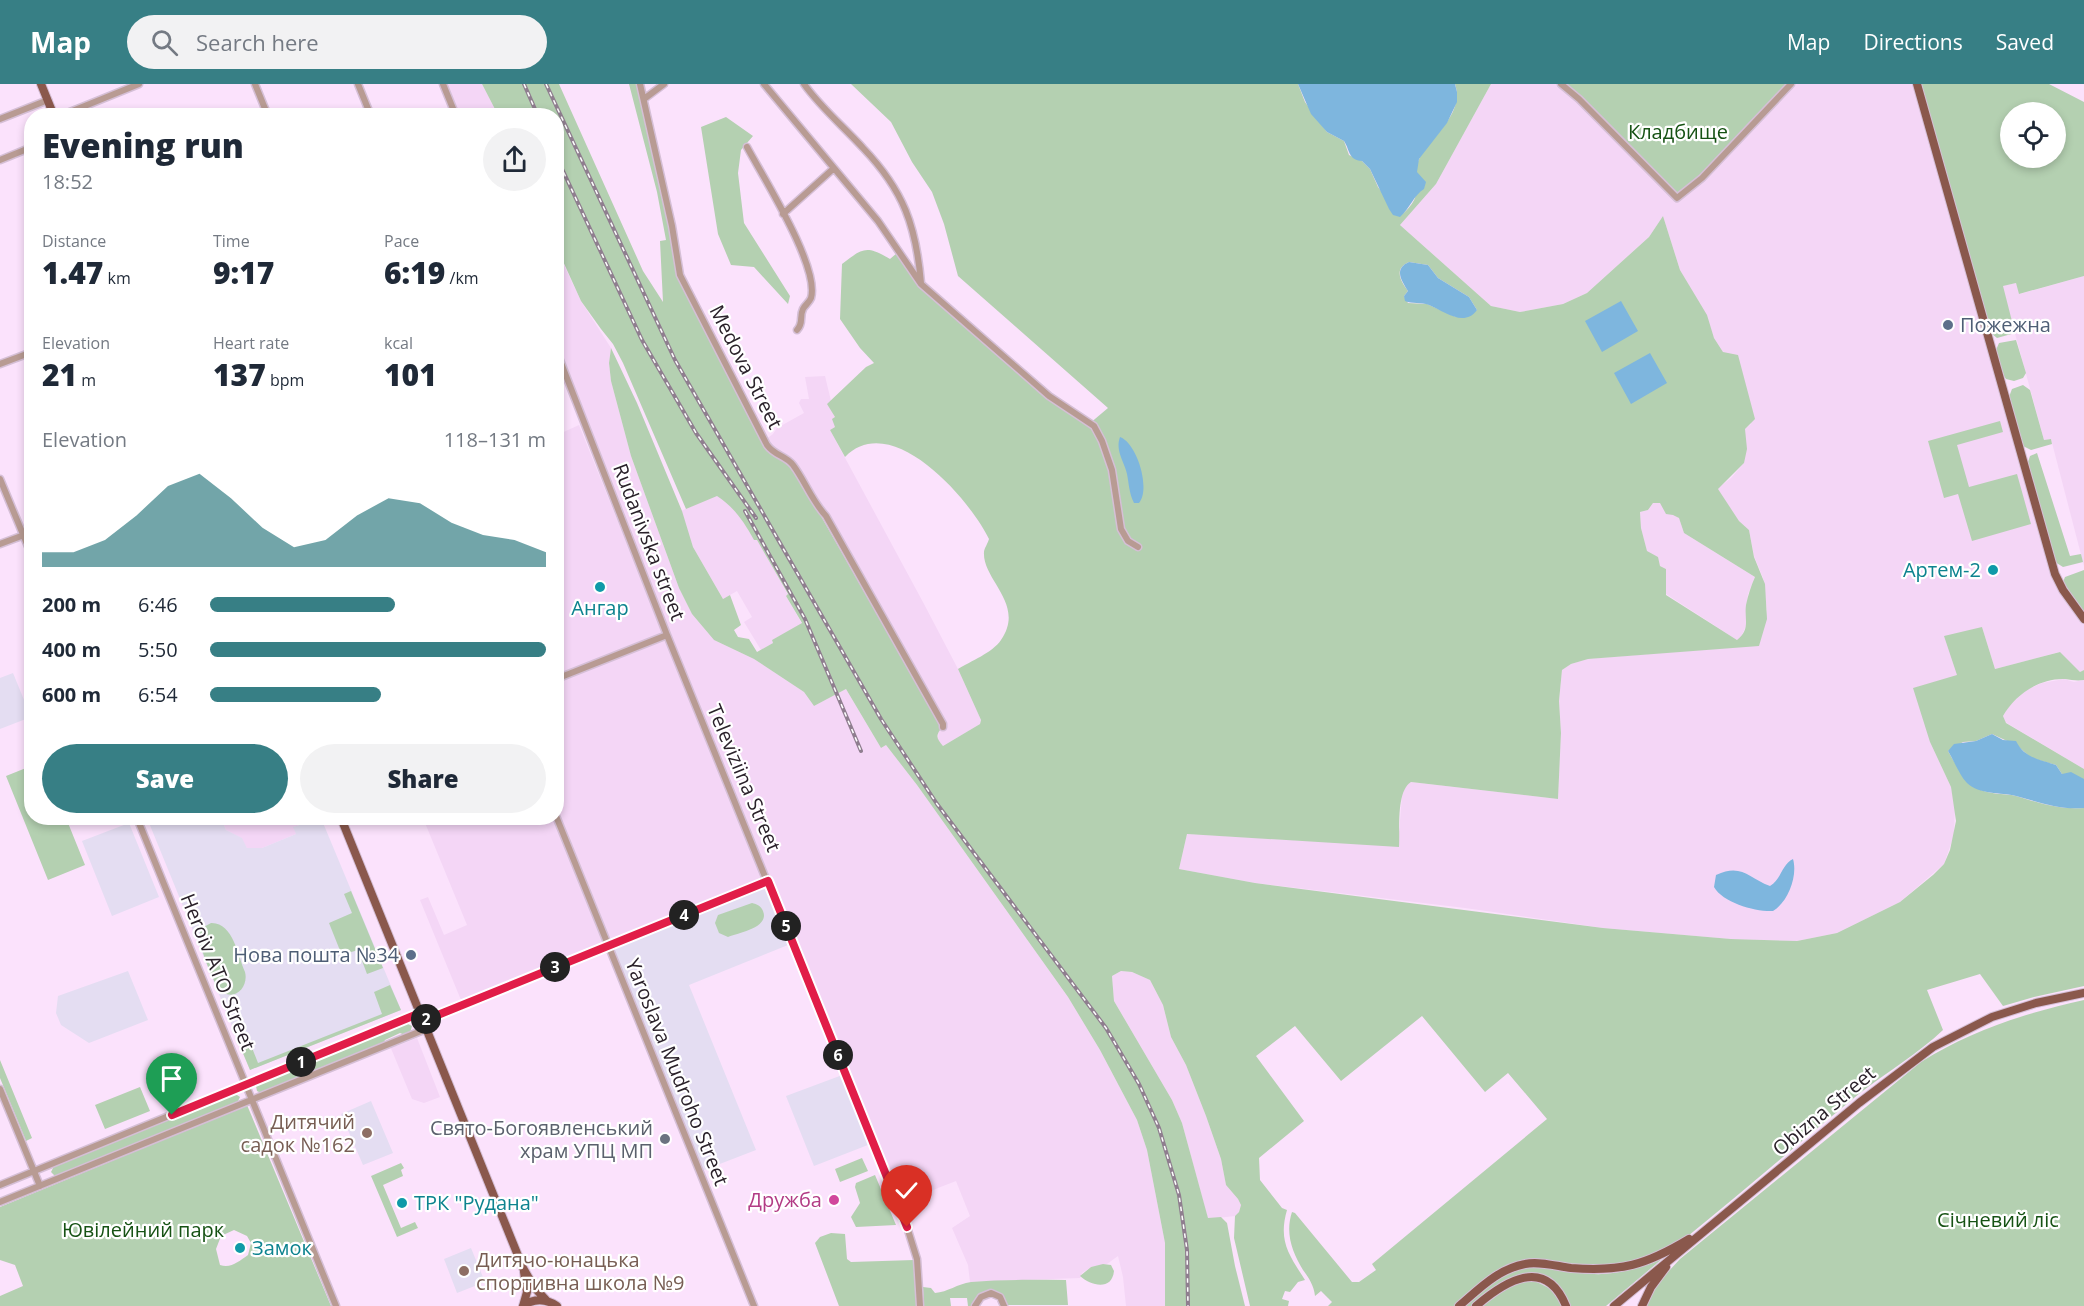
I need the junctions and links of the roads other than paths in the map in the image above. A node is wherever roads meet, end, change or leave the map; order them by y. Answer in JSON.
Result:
{"nodes":[{"id":1,"x":41,"y":84,"type":"edge"},
{"id":2,"x":140,"y":84,"type":"edge"},
{"id":3,"x":255,"y":84,"type":"edge"},
{"id":4,"x":358,"y":84,"type":"edge"},
{"id":5,"x":443,"y":84,"type":"edge"},
{"id":6,"x":640,"y":84,"type":"edge"},
{"id":7,"x":664,"y":84,"type":"edge"},
{"id":8,"x":764,"y":84,"type":"edge"},
{"id":9,"x":804,"y":84,"type":"edge"},
{"id":10,"x":1561,"y":84,"type":"edge"},
{"id":11,"x":1791,"y":84,"type":"edge"},
{"id":12,"x":1917,"y":84,"type":"edge"},
{"id":13,"x":644,"y":99,"type":"junction"},
{"id":14,"x":48,"y":100,"type":"junction"},
{"id":15,"x":28,"y":108,"type":"edge"},
{"id":16,"x":51,"y":108,"type":"edge"},
{"id":17,"x":80,"y":108,"type":"edge"},
{"id":18,"x":265,"y":108,"type":"edge"},
{"id":19,"x":368,"y":108,"type":"edge"},
{"id":20,"x":453,"y":108,"type":"edge"},
{"id":21,"x":24,"y":110,"type":"edge"},
{"id":22,"x":0,"y":119,"type":"edge"},
{"id":23,"x":747,"y":147,"type":"dead end"},
{"id":24,"x":24,"y":150,"type":"edge"},
{"id":25,"x":0,"y":160,"type":"edge"},
{"id":26,"x":833,"y":169,"type":"junction"},
{"id":27,"x":783,"y":214,"type":"junction"},
{"id":28,"x":921,"y":284,"type":"junction"},
{"id":29,"x":797,"y":330,"type":"dead end"},
{"id":30,"x":24,"y":355,"type":"edge"},
{"id":31,"x":0,"y":364,"type":"edge"},
{"id":32,"x":564,"y":371,"type":"edge"},
{"id":33,"x":0,"y":479,"type":"edge"},
{"id":34,"x":23,"y":535,"type":"joint"},
{"id":35,"x":0,"y":544,"type":"edge"},
{"id":36,"x":1138,"y":547,"type":"dead end"},
{"id":37,"x":2084,"y":619,"type":"edge"},
{"id":38,"x":667,"y":635,"type":"junction"},
{"id":39,"x":564,"y":677,"type":"edge"},
{"id":40,"x":943,"y":727,"type":"dead end"},
{"id":41,"x":140,"y":825,"type":"edge"},
{"id":42,"x":343,"y":825,"type":"edge"},
{"id":43,"x":560,"y":825,"type":"edge"},
{"id":44,"x":768,"y":881,"type":"junction"},
{"id":45,"x":609,"y":945,"type":"junction"},
{"id":46,"x":2084,"y":993,"type":"edge"},
{"id":47,"x":423,"y":1021,"type":"junction"},
{"id":48,"x":246,"y":1085,"type":"junction"},
{"id":49,"x":0,"y":1089,"type":"edge"},
{"id":50,"x":252,"y":1100,"type":"junction"},
{"id":51,"x":33,"y":1171,"type":"junction"},
{"id":52,"x":0,"y":1185,"type":"edge"},
{"id":53,"x":40,"y":1186,"type":"junction"},
{"id":54,"x":0,"y":1202,"type":"edge"},
{"id":55,"x":1708,"y":1228,"type":"junction"},
{"id":56,"x":1675,"y":1256,"type":"junction"},
{"id":57,"x":523,"y":1268,"type":"junction"},
{"id":58,"x":546,"y":1300,"type":"junction"},
{"id":59,"x":336,"y":1306,"type":"edge"},
{"id":60,"x":523,"y":1306,"type":"edge"},
{"id":61,"x":557,"y":1306,"type":"edge"},
{"id":62,"x":754,"y":1306,"type":"edge"},
{"id":63,"x":920,"y":1306,"type":"edge"},
{"id":64,"x":975,"y":1306,"type":"edge"},
{"id":65,"x":1004,"y":1306,"type":"edge"},
{"id":66,"x":1460,"y":1306,"type":"edge"},
{"id":67,"x":1476,"y":1306,"type":"edge"},
{"id":68,"x":1566,"y":1306,"type":"edge"},
{"id":69,"x":1614,"y":1306,"type":"edge"},
{"id":70,"x":1642,"y":1306,"type":"edge"}],
"edges":[{"from":1,"to":14,"type":"main road"},
{"from":2,"to":17,"type":"street"},
{"from":3,"to":18,"type":"street"},
{"from":4,"to":19,"type":"street"},
{"from":5,"to":20,"type":"street"},
{"from":6,"to":13,"type":"street","name":"Medova Street"},
{"from":7,"to":13,"type":"street"},
{"from":8,"to":26,"type":"street"},
{"from":9,"to":28,"type":"street"},
{"from":10,"to":11,"type":"street"},
{"from":12,"to":37,"type":"main road"},
{"from":13,"to":40,"type":"street","name":"Medova Street"},
{"from":14,"to":15,"type":"street"},
{"from":14,"to":16,"type":"main road"},
{"from":21,"to":22,"type":"street"},
{"from":23,"to":27,"type":"street"},
{"from":24,"to":25,"type":"street"},
{"from":26,"to":27,"type":"street"},
{"from":26,"to":28,"type":"street"},
{"from":27,"to":29,"type":"street"},
{"from":28,"to":36,"type":"street"},
{"from":30,"to":31,"type":"street"},
{"from":32,"to":38,"type":"street","name":"Rudanivska street"},
{"from":33,"to":34,"type":"street"},
{"from":34,"to":35,"type":"street"},
{"from":38,"to":39,"type":"street","name":"Rudanivska street"},
{"from":38,"to":44,"type":"street","name":"Televiziina Street"},
{"from":41,"to":48,"type":"street","name":"Heroiv ATO Street"},
{"from":42,"to":47,"type":"main road"},
{"from":43,"to":45,"type":"street","name":"Yaroslava Mudroho Street"},
{"from":44,"to":45,"type":"street"},
{"from":44,"to":63,"type":"street","name":"Televiziina Street"},
{"from":45,"to":47,"type":"street"},
{"from":45,"to":62,"type":"street","name":"Yaroslava Mudroho Street"},
{"from":46,"to":55,"type":"main road","name":"Obizna Street"},
{"from":47,"to":48,"type":"street"},
{"from":47,"to":50,"type":"street"},
{"from":47,"to":57,"type":"main road"},
{"from":48,"to":50,"type":"street","name":"Heroiv ATO Street"},
{"from":48,"to":51,"type":"street"},
{"from":49,"to":51,"type":"street"},
{"from":50,"to":53,"type":"street"},
{"from":50,"to":59,"type":"street","name":"Heroiv ATO Street"},
{"from":51,"to":52,"type":"street"},
{"from":51,"to":53,"type":"street"},
{"from":53,"to":54,"type":"street"},
{"from":55,"to":56,"type":"main road","name":"Obizna Street"},
{"from":55,"to":66,"type":"main road"},
{"from":56,"to":69,"type":"main road","name":"Obizna Street"},
{"from":56,"to":70,"type":"main road"},
{"from":57,"to":58,"type":"main road"},
{"from":57,"to":60,"type":"main road"},
{"from":58,"to":60,"type":"main road"},
{"from":58,"to":61,"type":"main road"},
{"from":64,"to":65,"type":"street"},
{"from":67,"to":68,"type":"main road"}]}
